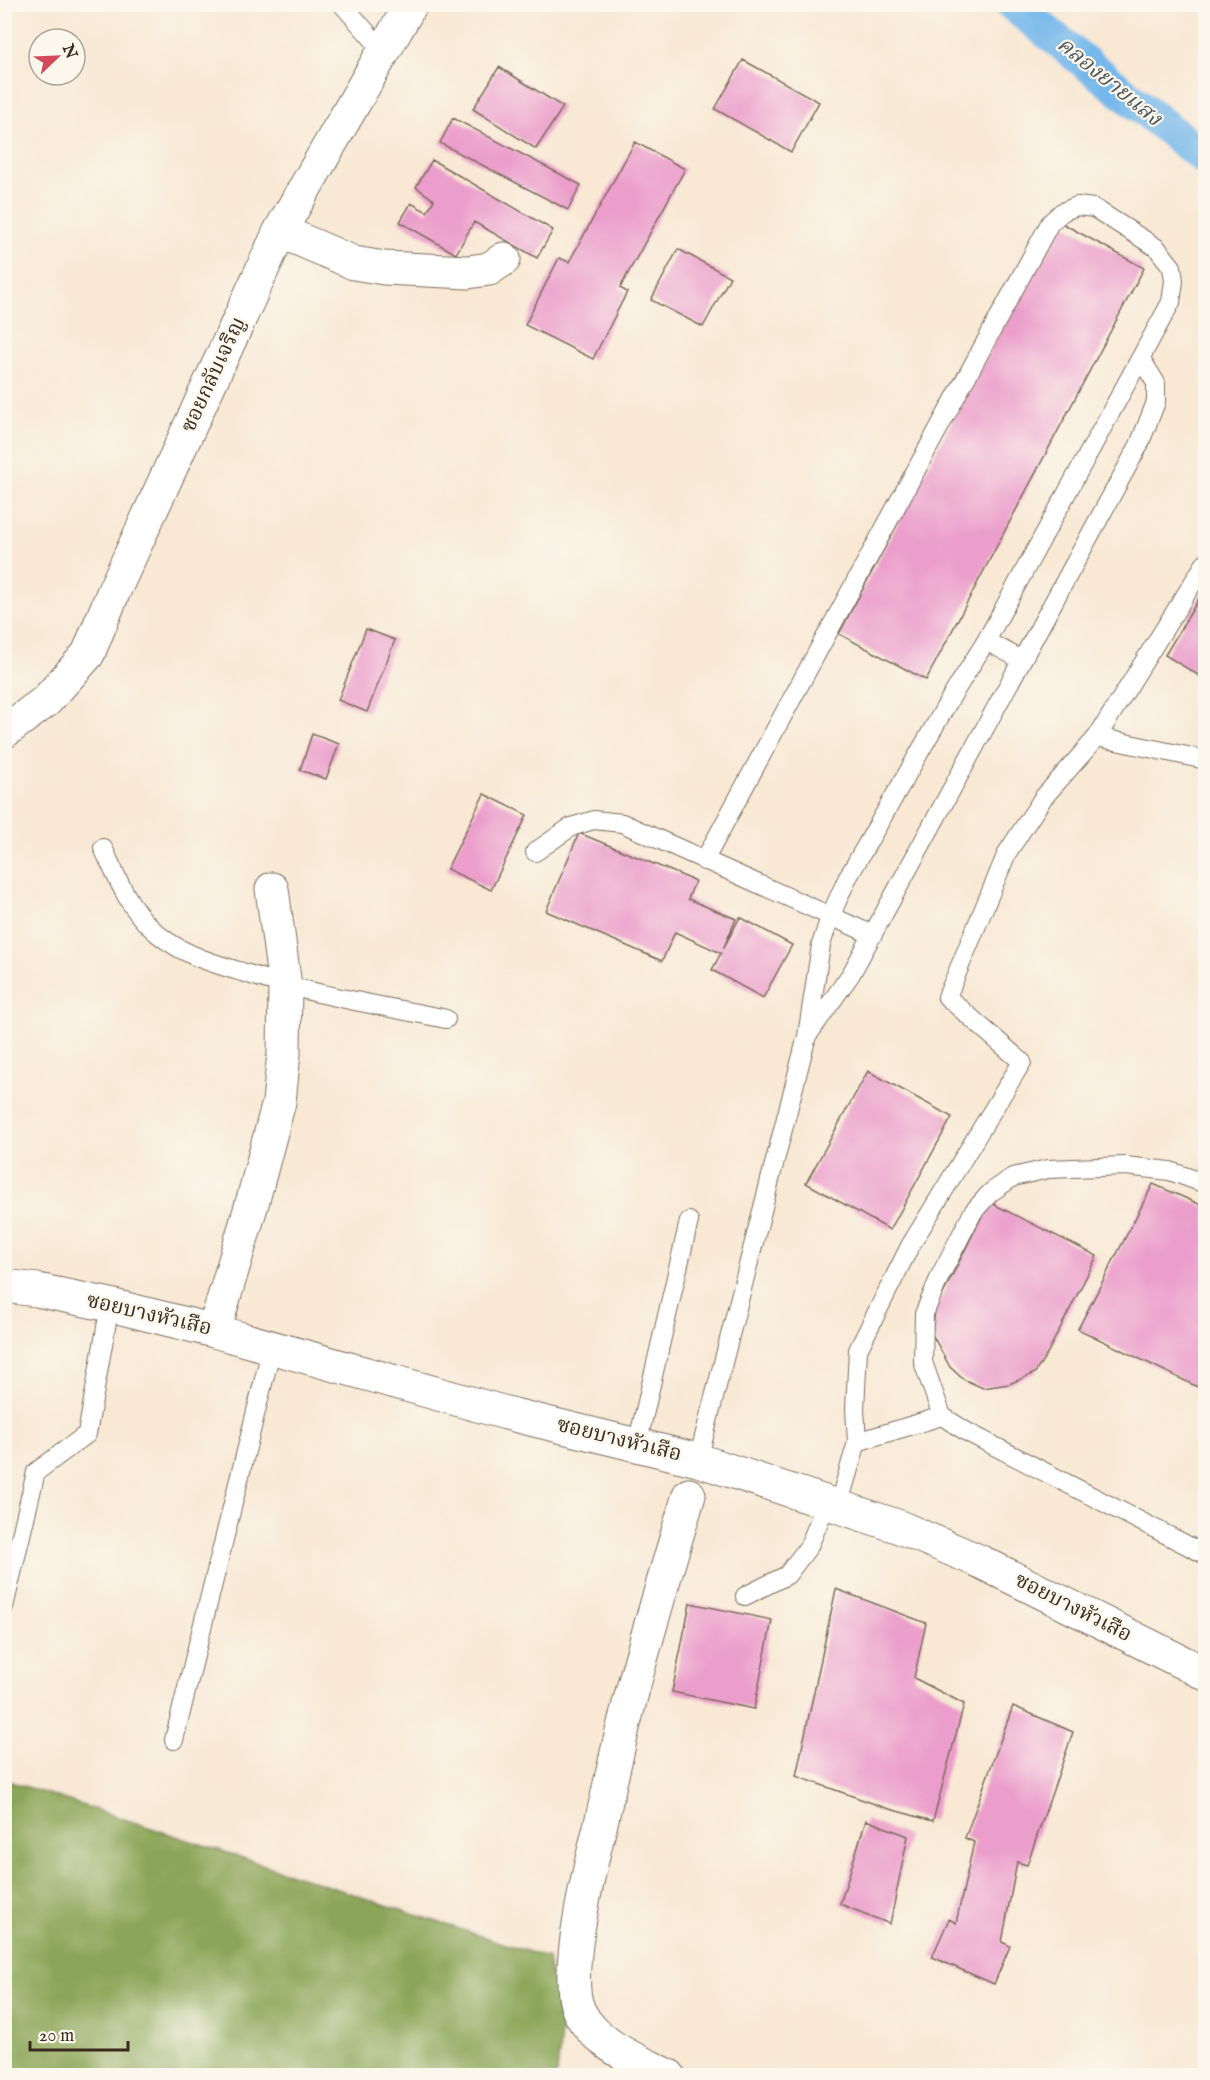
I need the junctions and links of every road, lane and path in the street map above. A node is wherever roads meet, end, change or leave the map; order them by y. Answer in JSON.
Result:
{"nodes":[{"id":1,"x":342,"y":4,"type":"edge"},
{"id":2,"x":411,"y":4,"type":"edge"},
{"id":3,"x":384,"y":52,"type":"junction"},
{"id":4,"x":280,"y":231,"type":"junction"},
{"id":5,"x":504,"y":259,"type":"dead end"},
{"id":6,"x":1141,"y":359,"type":"junction"},
{"id":7,"x":1206,"y":562,"type":"edge"},
{"id":8,"x":986,"y":641,"type":"junction"},
{"id":9,"x":1022,"y":660,"type":"junction"},
{"id":10,"x":4,"y":732,"type":"edge"},
{"id":11,"x":1097,"y":737,"type":"junction"},
{"id":12,"x":1206,"y":760,"type":"edge"},
{"id":13,"x":103,"y":848,"type":"dead end"},
{"id":14,"x":535,"y":852,"type":"dead end"},
{"id":15,"x":704,"y":861,"type":"junction"},
{"id":16,"x":272,"y":889,"type":"dead end"},
{"id":17,"x":830,"y":917,"type":"junction"},
{"id":18,"x":873,"y":934,"type":"junction"},
{"id":19,"x":285,"y":986,"type":"junction"},
{"id":20,"x":446,"y":1019,"type":"dead end"},
{"id":21,"x":807,"y":1036,"type":"junction"},
{"id":22,"x":1206,"y":1184,"type":"edge"},
{"id":23,"x":689,"y":1221,"type":"dead end"},
{"id":24,"x":4,"y":1286,"type":"edge"},
{"id":25,"x":110,"y":1305,"type":"junction"},
{"id":26,"x":214,"y":1330,"type":"junction"},
{"id":27,"x":272,"y":1347,"type":"junction"},
{"id":28,"x":942,"y":1416,"type":"junction"},
{"id":29,"x":857,"y":1442,"type":"junction"},
{"id":30,"x":637,"y":1445,"type":"junction"},
{"id":31,"x":694,"y":1477,"type":"junction"},
{"id":32,"x":832,"y":1504,"type":"junction"},
{"id":33,"x":1206,"y":1556,"type":"edge"},
{"id":34,"x":745,"y":1596,"type":"dead end"},
{"id":35,"x":4,"y":1607,"type":"edge"},
{"id":36,"x":1206,"y":1674,"type":"edge"},
{"id":37,"x":174,"y":1740,"type":"dead end"},
{"id":38,"x":669,"y":2076,"type":"edge"}],
"edges":[{"from":1,"to":3,"type":"lane"},
{"from":2,"to":3,"type":"street","name":"ซอยกลับเจริญ"},
{"from":3,"to":4,"type":"street","name":"ซอยกลับเจริญ"},
{"from":4,"to":5,"type":"street"},
{"from":4,"to":10,"type":"street","name":"ซอยกลับเจริญ"},
{"from":6,"to":8,"type":"lane"},
{"from":6,"to":9,"type":"lane"},
{"from":6,"to":15,"type":"lane"},
{"from":7,"to":11,"type":"lane"},
{"from":8,"to":9,"type":"lane"},
{"from":8,"to":17,"type":"lane"},
{"from":9,"to":18,"type":"lane"},
{"from":11,"to":12,"type":"lane"},
{"from":11,"to":29,"type":"lane"},
{"from":13,"to":19,"type":"lane"},
{"from":14,"to":15,"type":"lane"},
{"from":15,"to":17,"type":"lane"},
{"from":16,"to":19,"type":"street"},
{"from":17,"to":18,"type":"lane"},
{"from":17,"to":21,"type":"lane"},
{"from":18,"to":21,"type":"lane"},
{"from":19,"to":20,"type":"lane"},
{"from":19,"to":26,"type":"street"},
{"from":21,"to":31,"type":"lane"},
{"from":22,"to":28,"type":"lane"},
{"from":23,"to":30,"type":"lane"},
{"from":24,"to":25,"type":"street","name":"ซอยบางหัวเสือ"},
{"from":25,"to":26,"type":"street","name":"ซอยบางหัวเสือ"},
{"from":25,"to":35,"type":"lane"},
{"from":26,"to":27,"type":"street","name":"ซอยบางหัวเสือ"},
{"from":27,"to":30,"type":"street","name":"ซอยบางหัวเสือ"},
{"from":27,"to":37,"type":"lane"},
{"from":28,"to":29,"type":"lane"},
{"from":28,"to":33,"type":"lane"},
{"from":29,"to":32,"type":"lane"},
{"from":30,"to":31,"type":"street","name":"ซอยบางหัวเสือ"},
{"from":31,"to":32,"type":"street","name":"ซอยบางหัวเสือ"},
{"from":31,"to":38,"type":"street"},
{"from":32,"to":34,"type":"lane"},
{"from":32,"to":36,"type":"street","name":"ซอยบางหัวเสือ"}]}
